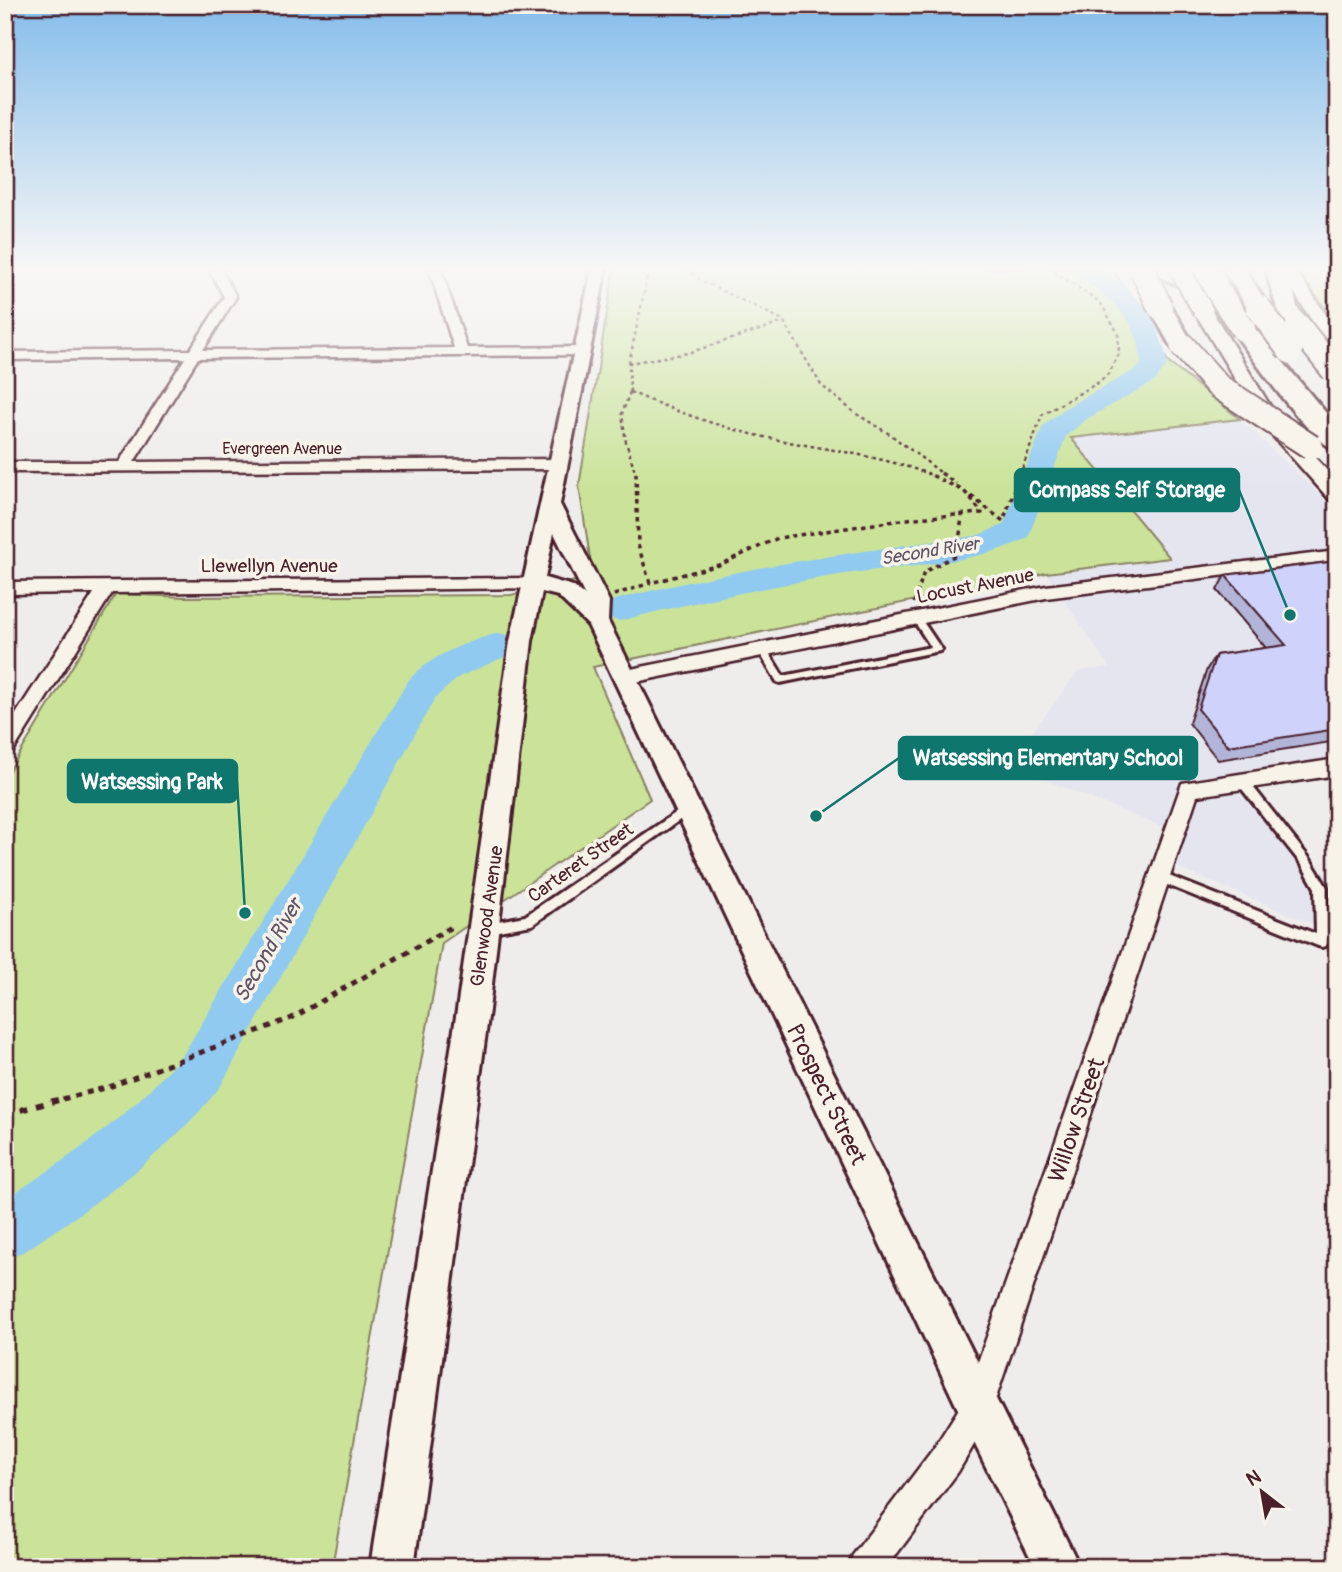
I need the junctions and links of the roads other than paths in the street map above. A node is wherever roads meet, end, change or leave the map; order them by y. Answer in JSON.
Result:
{"nodes":[{"id":1,"x":201,"y":342,"type":"edge"},
{"id":2,"x":459,"y":342,"type":"edge"},
{"id":3,"x":584,"y":342,"type":"edge"},
{"id":4,"x":1181,"y":342,"type":"edge"},
{"id":5,"x":1222,"y":342,"type":"edge"},
{"id":6,"x":1253,"y":342,"type":"edge"},
{"id":7,"x":1284,"y":342,"type":"edge"},
{"id":8,"x":1308,"y":342,"type":"edge"},
{"id":9,"x":461,"y":350,"type":"junction"},
{"id":10,"x":582,"y":351,"type":"junction"},
{"id":11,"x":193,"y":354,"type":"junction"},
{"id":12,"x":5,"y":356,"type":"edge"},
{"id":13,"x":1331,"y":378,"type":"edge"},
{"id":14,"x":1324,"y":445,"type":"edge"},
{"id":15,"x":558,"y":464,"type":"junction"},
{"id":16,"x":124,"y":466,"type":"junction"},
{"id":17,"x":5,"y":467,"type":"edge"},
{"id":18,"x":1337,"y":469,"type":"edge"},
{"id":19,"x":1337,"y":494,"type":"edge"},
{"id":20,"x":550,"y":504,"type":"junction"},
{"id":21,"x":1337,"y":556,"type":"edge"},
{"id":22,"x":534,"y":584,"type":"junction"},
{"id":23,"x":106,"y":587,"type":"junction"},
{"id":24,"x":5,"y":588,"type":"edge"},
{"id":25,"x":912,"y":619,"type":"junction"},
{"id":26,"x":597,"y":621,"type":"junction"},
{"id":27,"x":762,"y":650,"type":"junction"},
{"id":28,"x":626,"y":677,"type":"junction"},
{"id":29,"x":5,"y":748,"type":"edge"},
{"id":30,"x":1337,"y":767,"type":"edge"},
{"id":31,"x":1242,"y":781,"type":"junction"},
{"id":32,"x":689,"y":807,"type":"junction"},
{"id":33,"x":1159,"y":877,"type":"junction"},
{"id":34,"x":470,"y":927,"type":"junction"},
{"id":35,"x":978,"y":1408,"type":"junction"},
{"id":36,"x":392,"y":1567,"type":"edge"},
{"id":37,"x":865,"y":1567,"type":"edge"},
{"id":38,"x":1058,"y":1567,"type":"edge"}],
"edges":[{"from":1,"to":11,"type":"street"},
{"from":2,"to":9,"type":"street"},
{"from":3,"to":10,"type":"street","name":"Glenwood Avenue"},
{"from":4,"to":14,"type":"highway","bridge":true},
{"from":5,"to":19,"type":"main road","bridge":true},
{"from":6,"to":14,"type":"highway","bridge":true},
{"from":7,"to":13,"type":"highway","bridge":true},
{"from":8,"to":13,"type":"highway","bridge":true},
{"from":9,"to":10,"type":"street"},
{"from":9,"to":11,"type":"street"},
{"from":10,"to":15,"type":"street","name":"Glenwood Avenue"},
{"from":11,"to":12,"type":"street"},
{"from":11,"to":16,"type":"street"},
{"from":14,"to":18,"type":"highway"},
{"from":15,"to":16,"type":"street","name":"Evergreen Avenue"},
{"from":15,"to":20,"type":"street","name":"Glenwood Avenue"},
{"from":16,"to":17,"type":"street","name":"Evergreen Avenue"},
{"from":20,"to":22,"type":"street","name":"Glenwood Avenue"},
{"from":20,"to":26,"type":"street","name":"Prospect Street"},
{"from":21,"to":25,"type":"street","name":"Locust Avenue"},
{"from":22,"to":23,"type":"street","name":"Llewellyn Avenue"},
{"from":22,"to":26,"type":"street","name":"Prospect Street"},
{"from":22,"to":34,"type":"street","name":"Glenwood Avenue"},
{"from":23,"to":24,"type":"street","name":"Llewellyn Avenue"},
{"from":23,"to":29,"type":"street"},
{"from":25,"to":27,"type":"street","name":"Locust Avenue"},
{"from":25,"to":27,"type":"lane"},
{"from":26,"to":28,"type":"street","name":"Prospect Street"},
{"from":27,"to":28,"type":"street","name":"Locust Avenue"},
{"from":28,"to":32,"type":"street","name":"Prospect Street"},
{"from":30,"to":31,"type":"street","name":"Willow Street"},
{"from":31,"to":33,"type":"street","name":"Willow Street"},
{"from":31,"to":33,"type":"lane"},
{"from":32,"to":34,"type":"lane","name":"Carteret Street"},
{"from":32,"to":35,"type":"street","name":"Prospect Street"},
{"from":33,"to":35,"type":"street","name":"Willow Street"},
{"from":34,"to":36,"type":"street","name":"Glenwood Avenue"},
{"from":35,"to":37,"type":"street","name":"Willow Street"},
{"from":35,"to":38,"type":"street","name":"Prospect Street"}]}
